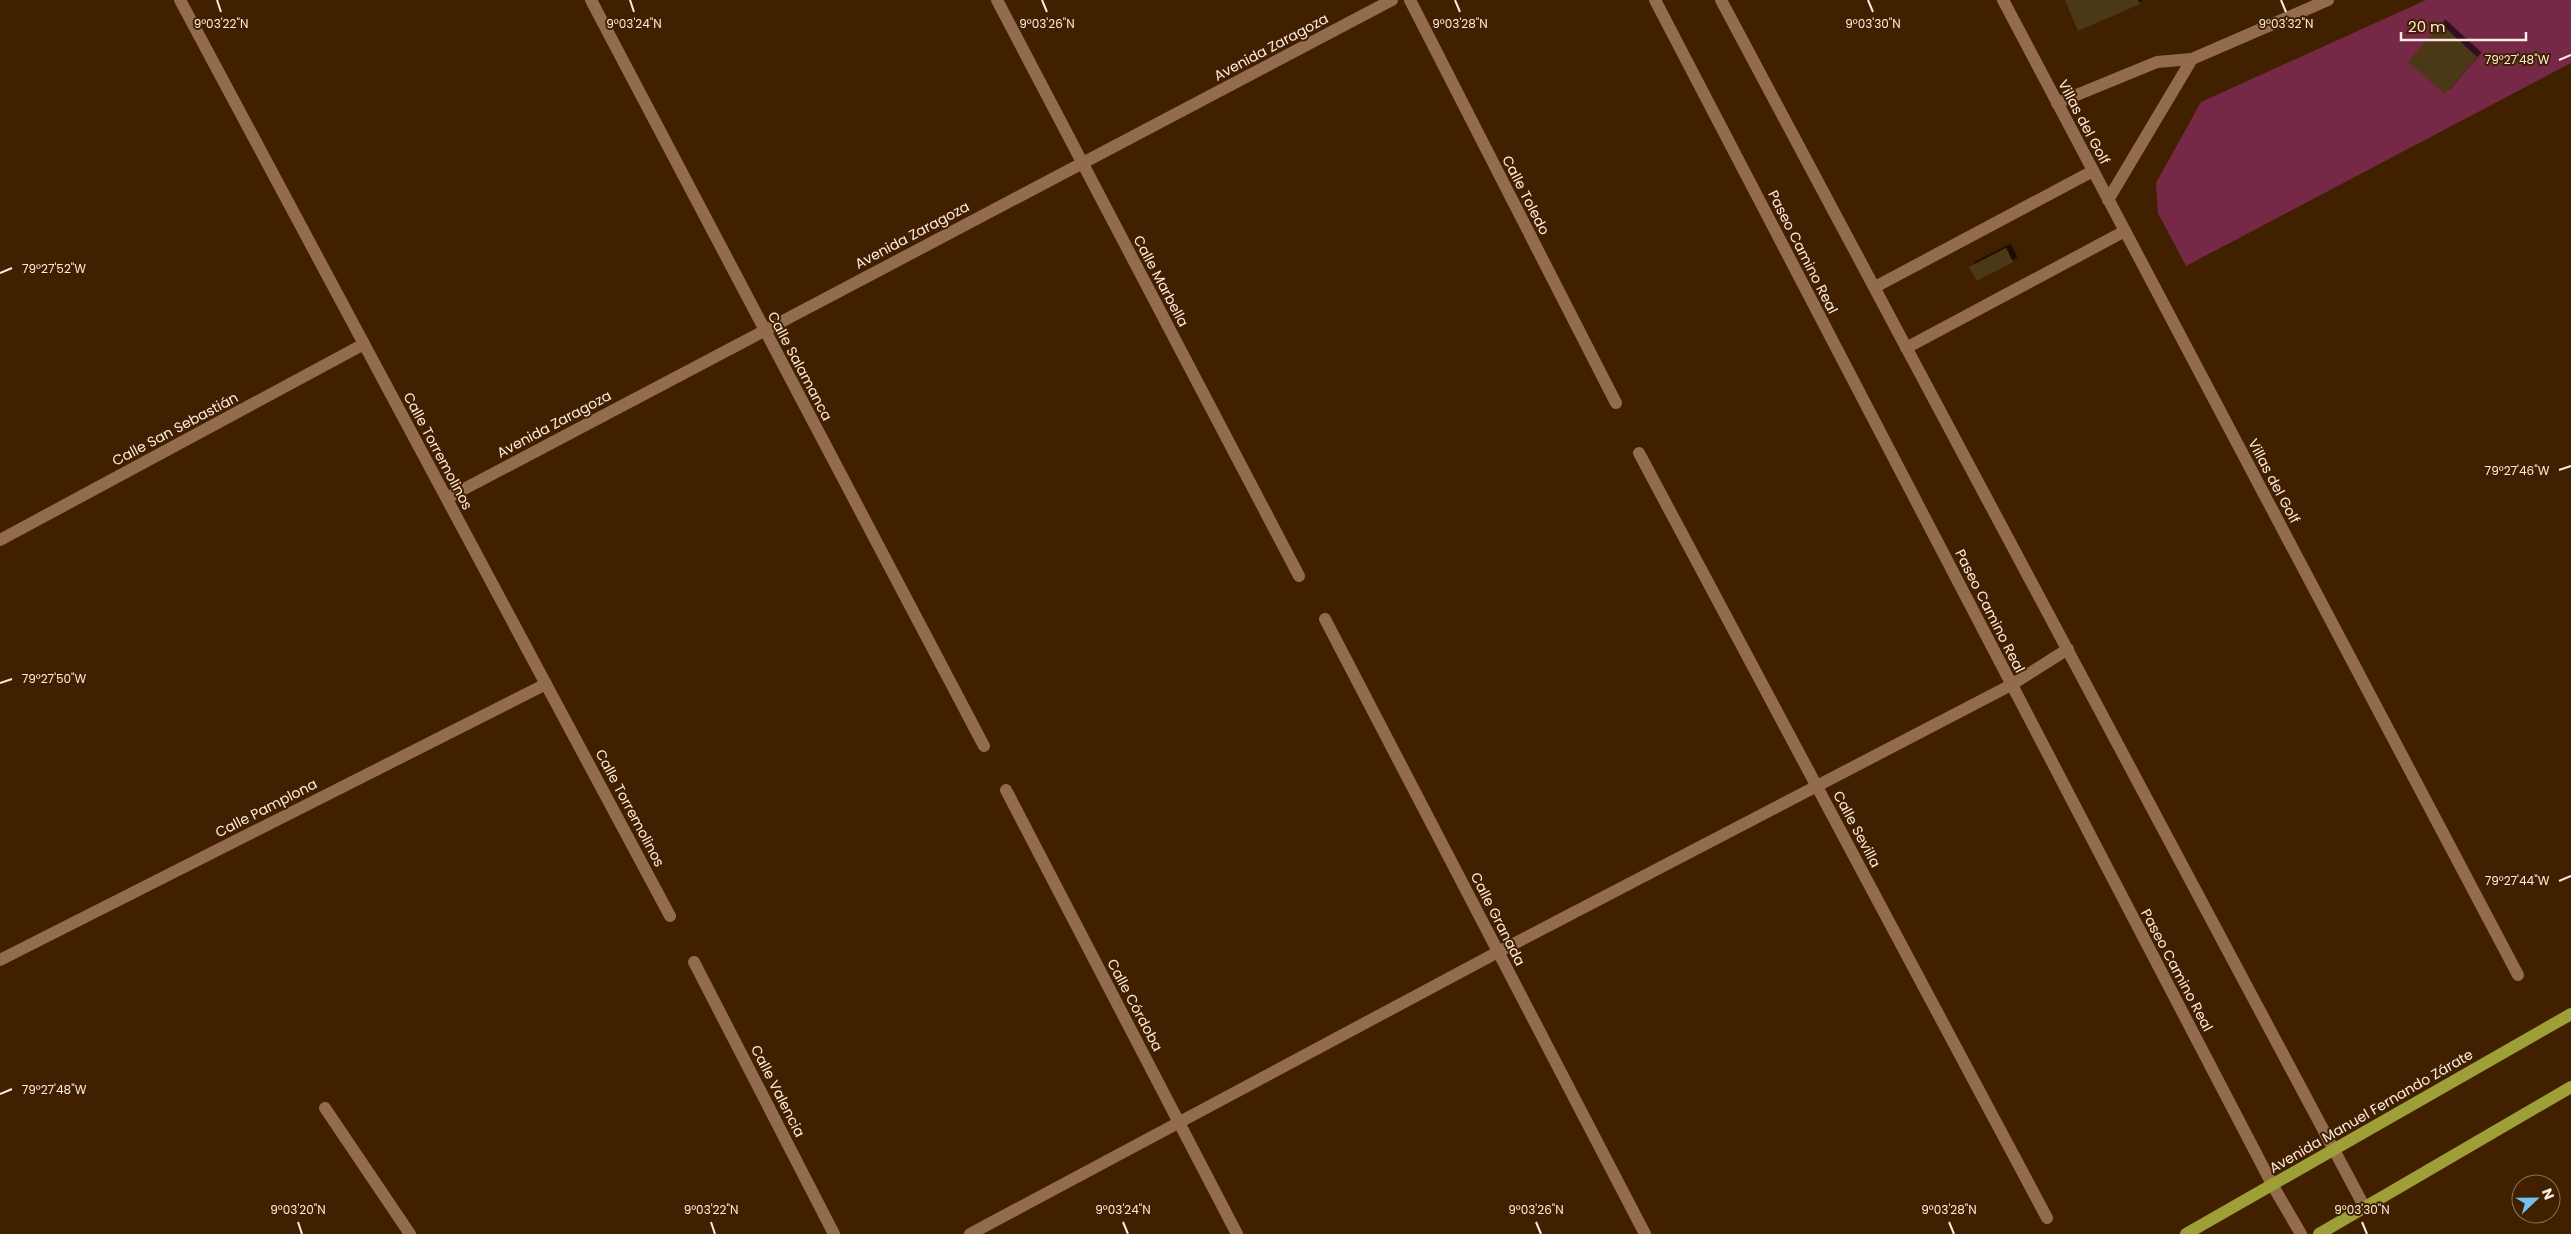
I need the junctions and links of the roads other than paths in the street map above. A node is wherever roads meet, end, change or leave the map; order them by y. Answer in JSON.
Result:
{"nodes":[{"id":1,"x":180,"y":0,"type":"edge"},
{"id":2,"x":591,"y":0,"type":"edge"},
{"id":3,"x":996,"y":0,"type":"edge"},
{"id":4,"x":1392,"y":0,"type":"edge"},
{"id":5,"x":1410,"y":0,"type":"edge"},
{"id":6,"x":1655,"y":0,"type":"edge"},
{"id":7,"x":1721,"y":0,"type":"edge"},
{"id":8,"x":2003,"y":0,"type":"edge"},
{"id":9,"x":2328,"y":0,"type":"edge"},
{"id":10,"x":2192,"y":59,"type":"junction"},
{"id":11,"x":2057,"y":103,"type":"junction"},
{"id":12,"x":1082,"y":162,"type":"junction"},
{"id":13,"x":2093,"y":171,"type":"junction"},
{"id":14,"x":2108,"y":200,"type":"junction"},
{"id":15,"x":2125,"y":231,"type":"junction"},
{"id":16,"x":1875,"y":287,"type":"junction"},
{"id":17,"x":764,"y":330,"type":"junction"},
{"id":18,"x":364,"y":344,"type":"junction"},
{"id":19,"x":1906,"y":348,"type":"junction"},
{"id":20,"x":1616,"y":403,"type":"dead end"},
{"id":21,"x":1639,"y":453,"type":"dead end"},
{"id":22,"x":447,"y":498,"type":"junction"},
{"id":23,"x":0,"y":540,"type":"edge"},
{"id":24,"x":1299,"y":576,"type":"dead end"},
{"id":25,"x":1325,"y":619,"type":"dead end"},
{"id":26,"x":2068,"y":650,"type":"junction"},
{"id":27,"x":546,"y":684,"type":"junction"},
{"id":28,"x":2012,"y":685,"type":"junction"},
{"id":29,"x":984,"y":746,"type":"dead end"},
{"id":30,"x":1817,"y":786,"type":"junction"},
{"id":31,"x":1006,"y":790,"type":"dead end"},
{"id":32,"x":670,"y":916,"type":"dead end"},
{"id":33,"x":1498,"y":952,"type":"junction"},
{"id":34,"x":0,"y":960,"type":"edge"},
{"id":35,"x":694,"y":962,"type":"dead end"},
{"id":36,"x":2518,"y":975,"type":"dead end"},
{"id":37,"x":2571,"y":1014,"type":"edge"},
{"id":38,"x":2571,"y":1087,"type":"edge"},
{"id":39,"x":325,"y":1108,"type":"dead end"},
{"id":40,"x":1179,"y":1122,"type":"junction"},
{"id":41,"x":2334,"y":1148,"type":"junction"},
{"id":42,"x":2273,"y":1186,"type":"junction"},
{"id":43,"x":2365,"y":1208,"type":"junction"},
{"id":44,"x":2047,"y":1218,"type":"dead end"},
{"id":45,"x":410,"y":1234,"type":"edge"},
{"id":46,"x":834,"y":1234,"type":"edge"},
{"id":47,"x":970,"y":1234,"type":"edge"},
{"id":48,"x":1237,"y":1234,"type":"edge"},
{"id":49,"x":1645,"y":1234,"type":"edge"},
{"id":50,"x":2186,"y":1234,"type":"edge"},
{"id":51,"x":2301,"y":1234,"type":"edge"},
{"id":52,"x":2319,"y":1234,"type":"edge"}],
"edges":[{"from":1,"to":18,"type":"street","name":"Calle Torremolinos"},
{"from":2,"to":17,"type":"street","name":"Calle Salamanca"},
{"from":3,"to":12,"type":"street","name":"Calle Marbella"},
{"from":4,"to":12,"type":"street","name":"Avenida Zaragoza"},
{"from":5,"to":20,"type":"street","name":"Calle Toledo"},
{"from":6,"to":28,"type":"street","name":"Paseo Camino Real"},
{"from":7,"to":16,"type":"street"},
{"from":8,"to":11,"type":"street","name":"Villas del Golf"},
{"from":9,"to":10,"type":"street"},
{"from":10,"to":11,"type":"street"},
{"from":10,"to":14,"type":"street"},
{"from":11,"to":13,"type":"street","name":"Villas del Golf"},
{"from":12,"to":17,"type":"street","name":"Avenida Zaragoza"},
{"from":12,"to":24,"type":"street","name":"Calle Marbella"},
{"from":13,"to":14,"type":"street","name":"Villas del Golf"},
{"from":13,"to":16,"type":"street"},
{"from":14,"to":15,"type":"street","name":"Villas del Golf"},
{"from":15,"to":19,"type":"street"},
{"from":15,"to":36,"type":"street","name":"Villas del Golf"},
{"from":16,"to":19,"type":"street"},
{"from":17,"to":22,"type":"street","name":"Avenida Zaragoza"},
{"from":17,"to":29,"type":"street","name":"Calle Salamanca"},
{"from":18,"to":22,"type":"street","name":"Calle Torremolinos"},
{"from":18,"to":23,"type":"street","name":"Calle San Sebastián"},
{"from":19,"to":26,"type":"street"},
{"from":21,"to":30,"type":"street","name":"Calle Sevilla"},
{"from":22,"to":27,"type":"street","name":"Calle Torremolinos"},
{"from":25,"to":33,"type":"street","name":"Calle Granada"},
{"from":26,"to":28,"type":"street"},
{"from":26,"to":41,"type":"street"},
{"from":27,"to":32,"type":"street","name":"Calle Torremolinos"},
{"from":27,"to":34,"type":"street","name":"Calle Pamplona"},
{"from":28,"to":30,"type":"street"},
{"from":28,"to":42,"type":"street","name":"Paseo Camino Real"},
{"from":30,"to":33,"type":"street"},
{"from":30,"to":44,"type":"street","name":"Calle Sevilla"},
{"from":31,"to":40,"type":"street","name":"Calle Córdoba"},
{"from":33,"to":40,"type":"street"},
{"from":33,"to":49,"type":"street","name":"Calle Granada"},
{"from":35,"to":46,"type":"street","name":"Calle Valencia"},
{"from":37,"to":41,"type":"main road","name":"Avenida Manuel Fernando Zárate"},
{"from":38,"to":43,"type":"main road"},
{"from":39,"to":45,"type":"street"},
{"from":40,"to":47,"type":"street"},
{"from":40,"to":48,"type":"street","name":"Calle Córdoba"},
{"from":41,"to":42,"type":"main road","name":"Avenida Manuel Fernando Zárate"},
{"from":41,"to":43,"type":"street"},
{"from":42,"to":50,"type":"main road","name":"Avenida Manuel Fernando Zárate"},
{"from":42,"to":51,"type":"street","name":"Paseo Camino Real"},
{"from":43,"to":52,"type":"main road"}]}
